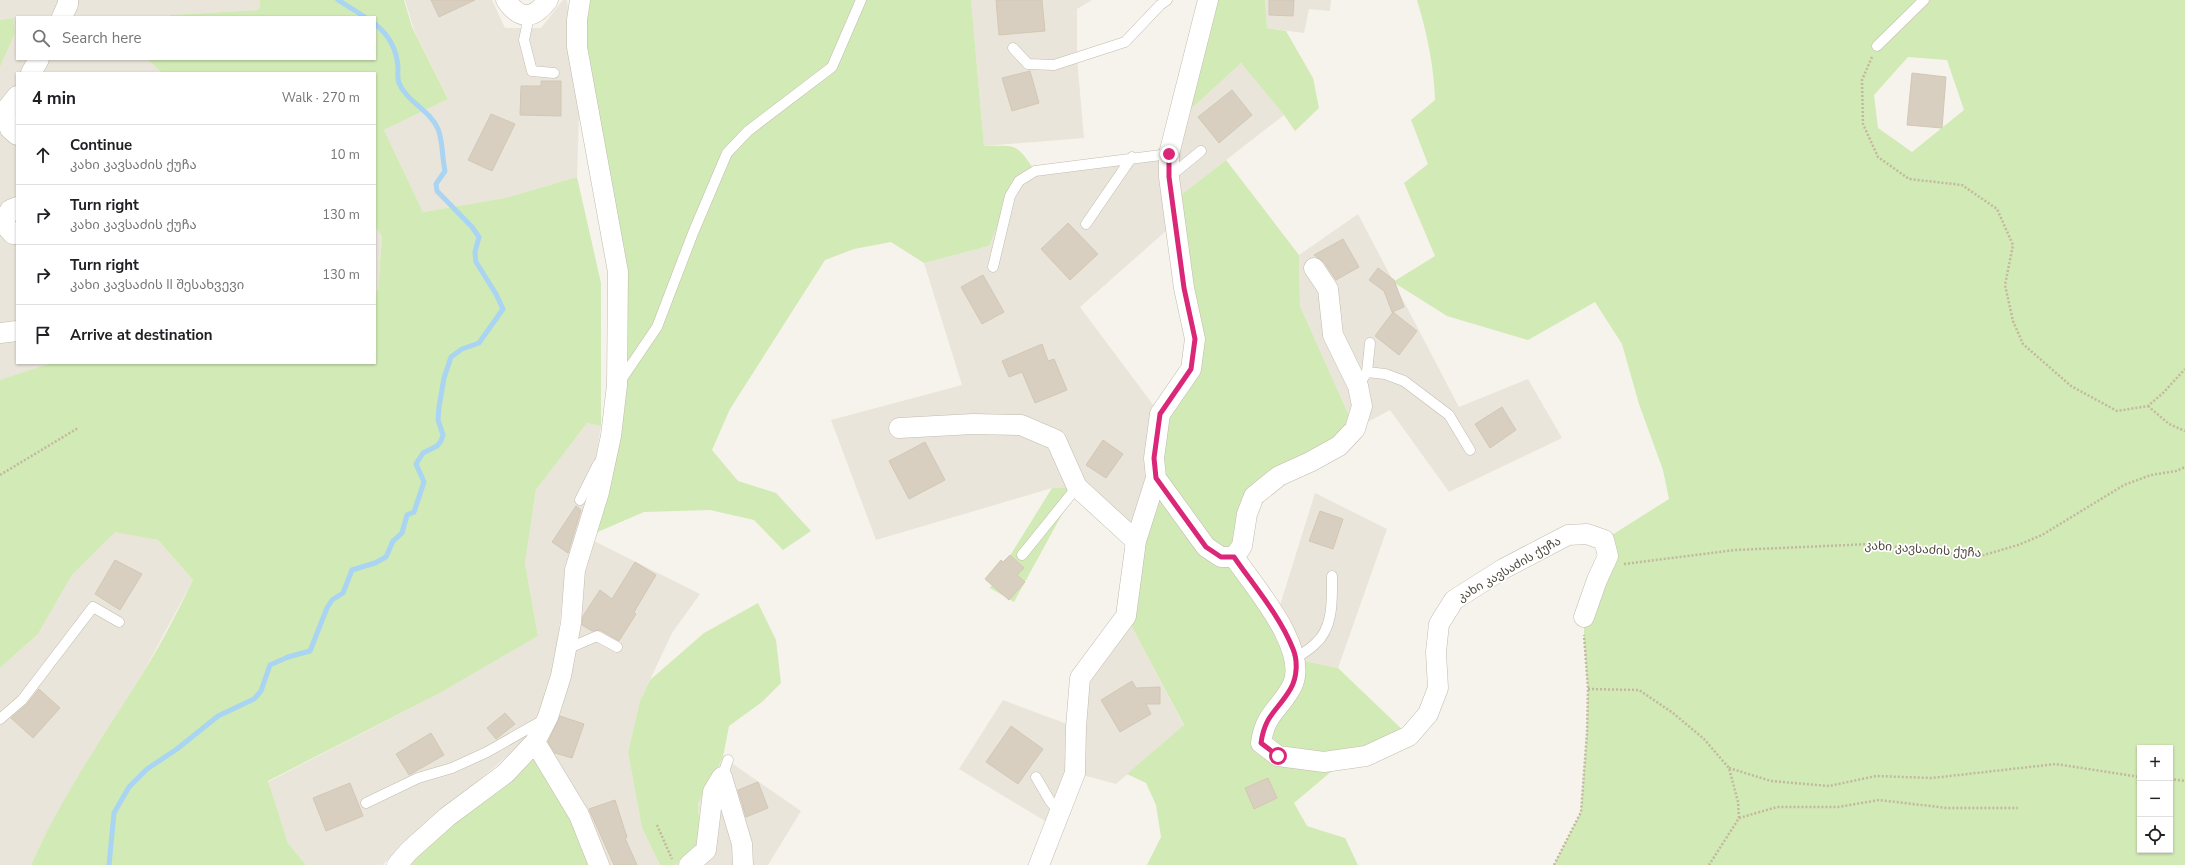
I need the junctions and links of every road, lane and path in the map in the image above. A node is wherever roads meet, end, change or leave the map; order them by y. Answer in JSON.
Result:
{"nodes":[{"id":1,"x":68,"y":0,"type":"edge"},
{"id":2,"x":506,"y":0,"type":"edge"},
{"id":3,"x":548,"y":0,"type":"edge"},
{"id":4,"x":580,"y":0,"type":"edge"},
{"id":5,"x":860,"y":0,"type":"edge"},
{"id":6,"x":1168,"y":0,"type":"edge"},
{"id":7,"x":1208,"y":0,"type":"edge"},
{"id":8,"x":1924,"y":0,"type":"edge"},
{"id":9,"x":62,"y":16,"type":"edge"},
{"id":10,"x":529,"y":16,"type":"junction"},
{"id":11,"x":1877,"y":46,"type":"joint"},
{"id":12,"x":1013,"y":48,"type":"dead end"},
{"id":13,"x":38,"y":60,"type":"edge"},
{"id":14,"x":32,"y":72,"type":"edge"},
{"id":15,"x":554,"y":73,"type":"dead end"},
{"id":16,"x":7,"y":105,"type":"edge"},
{"id":17,"x":16,"y":134,"type":"edge"},
{"id":18,"x":1201,"y":151,"type":"dead end"},
{"id":19,"x":1169,"y":154,"type":"junction"},
{"id":20,"x":1132,"y":157,"type":"junction"},
{"id":21,"x":1169,"y":177,"type":"junction"},
{"id":22,"x":16,"y":207,"type":"edge"},
{"id":23,"x":1086,"y":224,"type":"dead end"},
{"id":24,"x":16,"y":234,"type":"edge"},
{"id":25,"x":993,"y":266,"type":"dead end"},
{"id":26,"x":1314,"y":268,"type":"dead end"},
{"id":27,"x":16,"y":331,"type":"edge"},
{"id":28,"x":0,"y":333,"type":"edge"},
{"id":29,"x":1370,"y":343,"type":"dead end"},
{"id":30,"x":2185,"y":369,"type":"edge"},
{"id":31,"x":1363,"y":379,"type":"junction"},
{"id":32,"x":617,"y":385,"type":"junction"},
{"id":33,"x":2148,"y":406,"type":"junction"},
{"id":34,"x":78,"y":428,"type":"dead end"},
{"id":35,"x":899,"y":428,"type":"dead end"},
{"id":36,"x":2185,"y":431,"type":"edge"},
{"id":37,"x":611,"y":436,"type":"junction"},
{"id":38,"x":1470,"y":450,"type":"dead end"},
{"id":39,"x":2185,"y":467,"type":"edge"},
{"id":40,"x":0,"y":475,"type":"edge"},
{"id":41,"x":1156,"y":478,"type":"junction"},
{"id":42,"x":1077,"y":487,"type":"junction"},
{"id":43,"x":580,"y":500,"type":"dead end"},
{"id":44,"x":1136,"y":541,"type":"junction"},
{"id":45,"x":1022,"y":556,"type":"dead end"},
{"id":46,"x":1234,"y":557,"type":"junction"},
{"id":47,"x":1621,"y":566,"type":"dead end"},
{"id":48,"x":1332,"y":576,"type":"dead end"},
{"id":49,"x":1584,"y":617,"type":"joint"},
{"id":50,"x":119,"y":622,"type":"dead end"},
{"id":51,"x":617,"y":647,"type":"dead end"},
{"id":52,"x":567,"y":649,"type":"junction"},
{"id":53,"x":1295,"y":659,"type":"junction"},
{"id":54,"x":1588,"y":689,"type":"junction"},
{"id":55,"x":548,"y":717,"type":"junction"},
{"id":56,"x":0,"y":719,"type":"edge"},
{"id":57,"x":534,"y":742,"type":"junction"},
{"id":58,"x":1728,"y":768,"type":"junction"},
{"id":59,"x":1036,"y":777,"type":"dead end"},
{"id":60,"x":2137,"y":777,"type":"edge"},
{"id":61,"x":2173,"y":779,"type":"edge"},
{"id":62,"x":2185,"y":781,"type":"edge"},
{"id":63,"x":366,"y":803,"type":"dead end"},
{"id":64,"x":2018,"y":808,"type":"dead end"},
{"id":65,"x":1060,"y":814,"type":"junction"},
{"id":66,"x":1739,"y":818,"type":"junction"},
{"id":67,"x":657,"y":825,"type":"dead end"},
{"id":68,"x":397,"y":865,"type":"edge"},
{"id":69,"x":599,"y":865,"type":"edge"},
{"id":70,"x":675,"y":865,"type":"edge"},
{"id":71,"x":689,"y":865,"type":"edge"},
{"id":72,"x":743,"y":865,"type":"edge"},
{"id":73,"x":1039,"y":865,"type":"edge"},
{"id":74,"x":1554,"y":865,"type":"edge"},
{"id":75,"x":1709,"y":865,"type":"edge"}],
"edges":[{"from":1,"to":9,"type":"street"},
{"from":2,"to":10,"type":"street"},
{"from":3,"to":10,"type":"street"},
{"from":4,"to":32,"type":"street"},
{"from":5,"to":32,"type":"lane"},
{"from":6,"to":12,"type":"lane"},
{"from":7,"to":19,"type":"street"},
{"from":8,"to":11,"type":"lane"},
{"from":10,"to":15,"type":"lane"},
{"from":11,"to":33,"type":"path"},
{"from":13,"to":14,"type":"street"},
{"from":16,"to":17,"type":"street"},
{"from":18,"to":21,"type":"lane"},
{"from":19,"to":20,"type":"lane"},
{"from":19,"to":21,"type":"street"},
{"from":20,"to":23,"type":"lane"},
{"from":20,"to":25,"type":"lane"},
{"from":21,"to":41,"type":"street"},
{"from":22,"to":24,"type":"street"},
{"from":26,"to":31,"type":"street"},
{"from":27,"to":28,"type":"street"},
{"from":29,"to":31,"type":"lane"},
{"from":30,"to":33,"type":"path"},
{"from":31,"to":38,"type":"lane"},
{"from":31,"to":46,"type":"street"},
{"from":32,"to":37,"type":"street"},
{"from":33,"to":36,"type":"path"},
{"from":34,"to":40,"type":"path"},
{"from":35,"to":42,"type":"street"},
{"from":37,"to":43,"type":"lane"},
{"from":37,"to":52,"type":"street"},
{"from":39,"to":47,"type":"path","name":"კახი კავსაძის ქუჩა"},
{"from":41,"to":44,"type":"street"},
{"from":41,"to":46,"type":"street"},
{"from":42,"to":44,"type":"street"},
{"from":42,"to":45,"type":"lane"},
{"from":44,"to":65,"type":"street"},
{"from":46,"to":53,"type":"street","name":"კახი კავსაძის ქუჩა"},
{"from":48,"to":53,"type":"lane"},
{"from":49,"to":53,"type":"street","name":"კახი კავსაძის ქუჩა"},
{"from":49,"to":54,"type":"path"},
{"from":50,"to":56,"type":"lane"},
{"from":51,"to":52,"type":"lane"},
{"from":52,"to":55,"type":"street"},
{"from":54,"to":58,"type":"path"},
{"from":54,"to":74,"type":"path"},
{"from":55,"to":57,"type":"street"},
{"from":55,"to":63,"type":"lane"},
{"from":57,"to":68,"type":"street"},
{"from":57,"to":69,"type":"street"},
{"from":58,"to":60,"type":"path"},
{"from":58,"to":66,"type":"path"},
{"from":59,"to":65,"type":"lane"},
{"from":61,"to":62,"type":"path"},
{"from":64,"to":66,"type":"path"},
{"from":65,"to":73,"type":"street"},
{"from":66,"to":75,"type":"path"},
{"from":67,"to":70,"type":"path"},
{"from":71,"to":72,"type":"street"}]}
